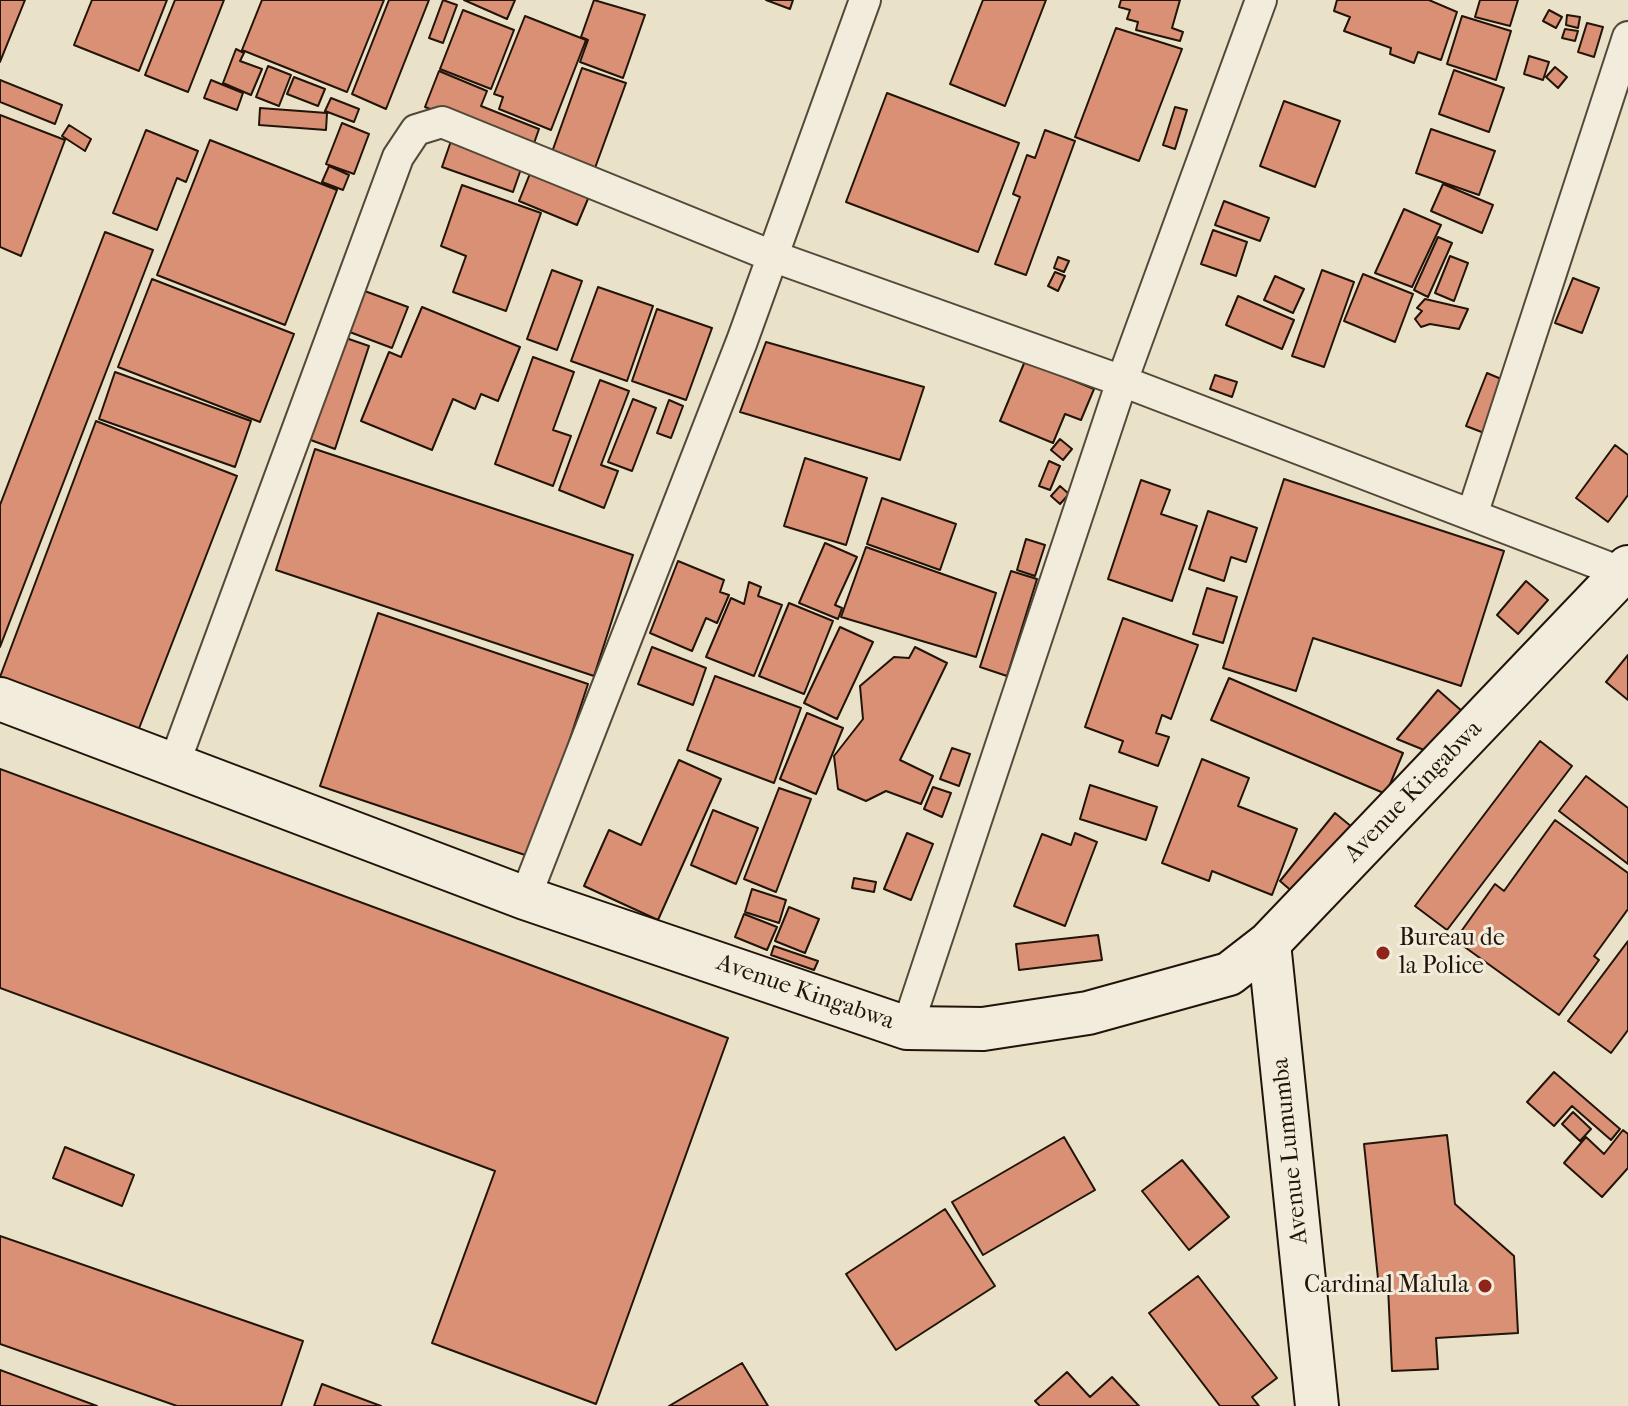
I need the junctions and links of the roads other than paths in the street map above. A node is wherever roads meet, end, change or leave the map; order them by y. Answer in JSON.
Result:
{"nodes":[{"id":1,"x":865,"y":0,"type":"edge"},
{"id":2,"x":1261,"y":0,"type":"edge"},
{"id":3,"x":1628,"y":37,"type":"edge"},
{"id":4,"x":772,"y":256,"type":"junction"},
{"id":5,"x":1122,"y":381,"type":"junction"},
{"id":6,"x":1472,"y":515,"type":"junction"},
{"id":7,"x":1625,"y":570,"type":"edge"},
{"id":8,"x":0,"y":699,"type":"edge"},
{"id":9,"x":173,"y":767,"type":"junction"},
{"id":10,"x":525,"y":898,"type":"junction"},
{"id":11,"x":1269,"y":943,"type":"junction"},
{"id":12,"x":907,"y":1028,"type":"junction"},
{"id":13,"x":1317,"y":1406,"type":"edge"}],
"edges":[{"from":1,"to":4,"type":"street"},
{"from":2,"to":5,"type":"street"},
{"from":3,"to":6,"type":"street"},
{"from":4,"to":5,"type":"street"},
{"from":4,"to":9,"type":"street"},
{"from":4,"to":10,"type":"street"},
{"from":5,"to":6,"type":"street"},
{"from":5,"to":12,"type":"street"},
{"from":6,"to":7,"type":"street"},
{"from":7,"to":11,"type":"street","name":"Avenue Kingabwa"},
{"from":8,"to":9,"type":"street","name":"Avenue Kingabwa"},
{"from":9,"to":10,"type":"street","name":"Avenue Kingabwa"},
{"from":10,"to":12,"type":"street","name":"Avenue Kingabwa"},
{"from":11,"to":12,"type":"street","name":"Avenue Kingabwa"},
{"from":11,"to":13,"type":"street","name":"Avenue Lumumba"}]}
